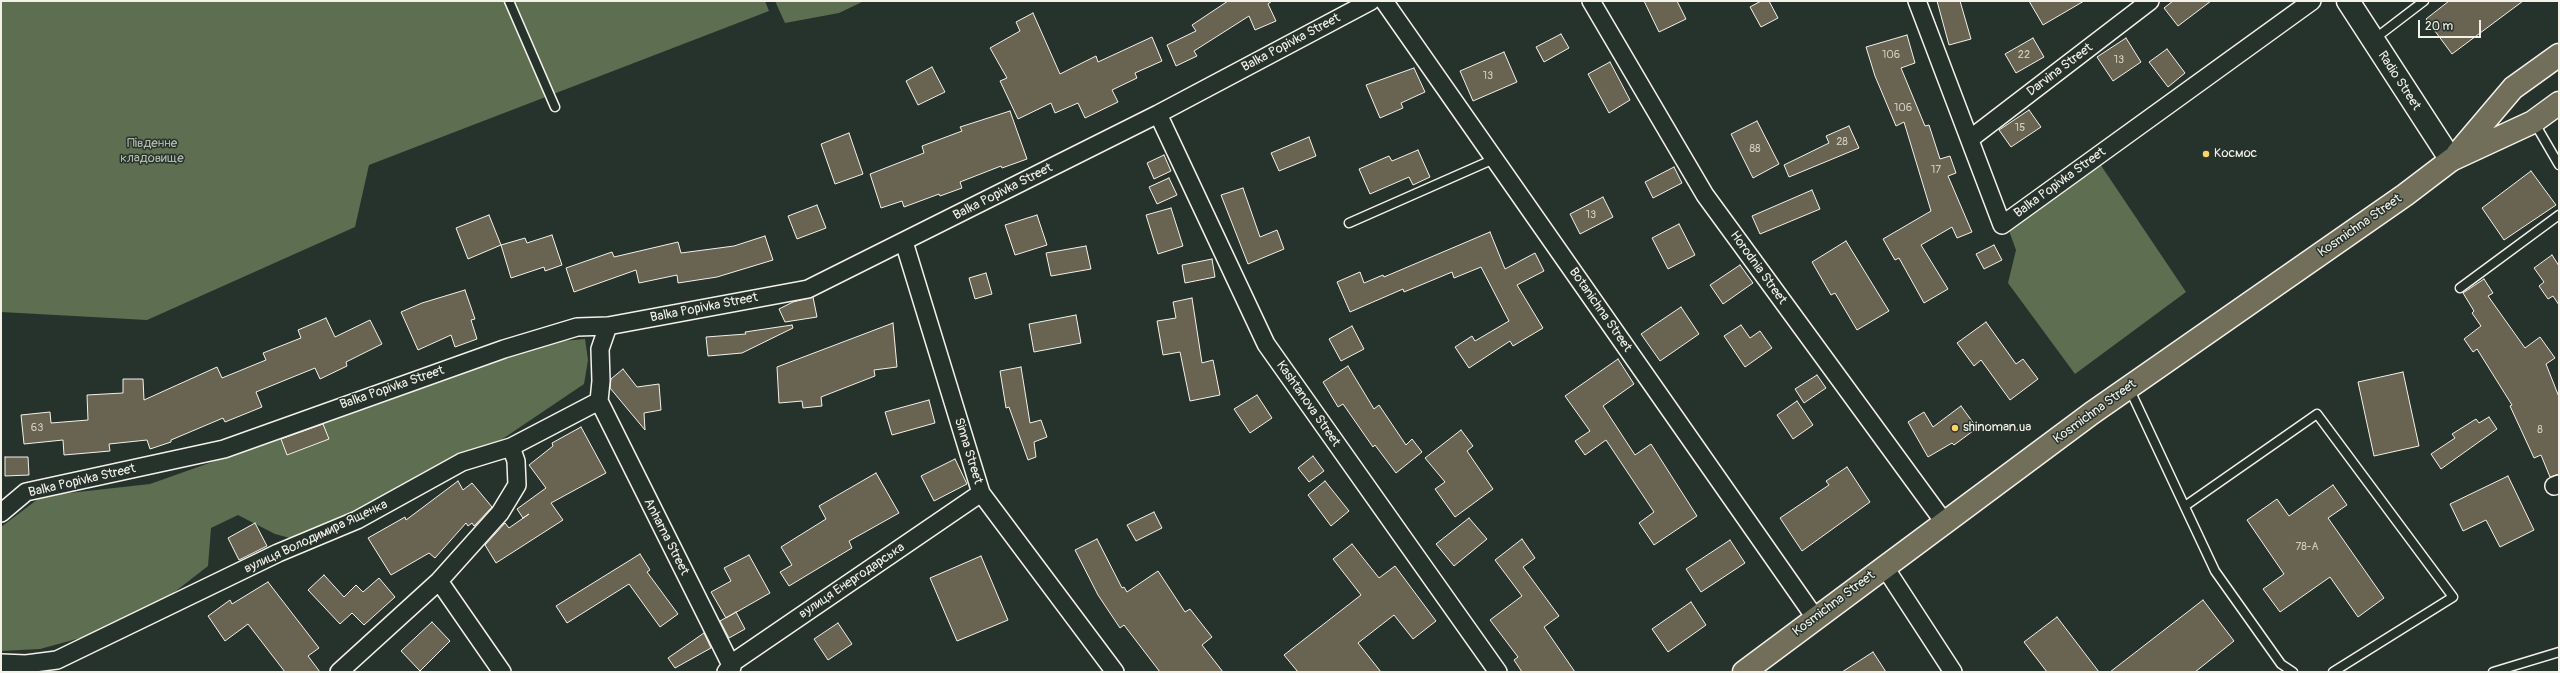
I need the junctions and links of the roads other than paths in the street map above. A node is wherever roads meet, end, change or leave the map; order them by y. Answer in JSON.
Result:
{"nodes":[{"id":1,"x":509,"y":1,"type":"edge"},
{"id":2,"x":1371,"y":1,"type":"edge"},
{"id":3,"x":1384,"y":1,"type":"edge"},
{"id":4,"x":1591,"y":1,"type":"edge"},
{"id":5,"x":1917,"y":1,"type":"edge"},
{"id":6,"x":2150,"y":1,"type":"edge"},
{"id":7,"x":2312,"y":1,"type":"edge"},
{"id":8,"x":2348,"y":1,"type":"edge"},
{"id":9,"x":2424,"y":1,"type":"edge"},
{"id":10,"x":2373,"y":40,"type":"junction"},
{"id":11,"x":2559,"y":55,"type":"edge"},
{"id":12,"x":2559,"y":103,"type":"edge"},
{"id":13,"x":554,"y":107,"type":"dead end"},
{"id":14,"x":1158,"y":114,"type":"junction"},
{"id":15,"x":2533,"y":122,"type":"junction"},
{"id":16,"x":1970,"y":139,"type":"junction"},
{"id":17,"x":1494,"y":159,"type":"junction"},
{"id":18,"x":2452,"y":160,"type":"junction"},
{"id":19,"x":2559,"y":165,"type":"edge"},
{"id":20,"x":2559,"y":215,"type":"edge"},
{"id":21,"x":1349,"y":223,"type":"dead end"},
{"id":22,"x":904,"y":242,"type":"junction"},
{"id":23,"x":2460,"y":288,"type":"dead end"},
{"id":24,"x":608,"y":326,"type":"junction"},
{"id":25,"x":2128,"y":387,"type":"junction"},
{"id":26,"x":599,"y":401,"type":"junction"},
{"id":27,"x":511,"y":447,"type":"junction"},
{"id":28,"x":981,"y":493,"type":"junction"},
{"id":29,"x":2185,"y":506,"type":"junction"},
{"id":30,"x":1,"y":513,"type":"edge"},
{"id":31,"x":1944,"y":522,"type":"junction"},
{"id":32,"x":1884,"y":566,"type":"junction"},
{"id":33,"x":439,"y":581,"type":"junction"},
{"id":34,"x":1816,"y":619,"type":"junction"},
{"id":35,"x":2559,"y":652,"type":"edge"},
{"id":36,"x":1,"y":662,"type":"edge"},
{"id":37,"x":729,"y":670,"type":"edge"},
{"id":38,"x":339,"y":672,"type":"edge"},
{"id":39,"x":502,"y":672,"type":"edge"},
{"id":40,"x":1115,"y":672,"type":"edge"},
{"id":41,"x":1498,"y":672,"type":"edge"},
{"id":42,"x":1744,"y":672,"type":"edge"},
{"id":43,"x":1953,"y":672,"type":"edge"},
{"id":44,"x":2293,"y":672,"type":"edge"},
{"id":45,"x":2332,"y":672,"type":"edge"},
{"id":46,"x":2493,"y":672,"type":"edge"}],
"edges":[{"from":1,"to":13,"type":"lane"},
{"from":2,"to":14,"type":"street","name":"Balka Popivka Street"},
{"from":3,"to":17,"type":"street","name":"Botanichna Street"},
{"from":4,"to":31,"type":"street","name":"Horodnia Street"},
{"from":5,"to":16,"type":"street","name":"Balka Popivka Street"},
{"from":6,"to":16,"type":"street","name":"Darvina Street"},
{"from":7,"to":16,"type":"street","name":"Balka Popivka Street"},
{"from":8,"to":10,"type":"street","name":"Radio Street"},
{"from":9,"to":10,"type":"lane"},
{"from":10,"to":18,"type":"street","name":"Radio Street"},
{"from":11,"to":18,"type":"main road","name":"Kosmichna Street"},
{"from":12,"to":15,"type":"main road","name":"Kosmichna Street"},
{"from":14,"to":22,"type":"street","name":"Balka Popivka Street"},
{"from":14,"to":41,"type":"street","name":"Kashtanova Street"},
{"from":15,"to":18,"type":"main road","name":"Kosmichna Street"},
{"from":15,"to":19,"type":"lane"},
{"from":17,"to":21,"type":"lane"},
{"from":17,"to":34,"type":"street","name":"Botanichna Street"},
{"from":18,"to":25,"type":"main road","name":"Kosmichna Street"},
{"from":20,"to":23,"type":"lane"},
{"from":22,"to":24,"type":"street","name":"Balka Popivka Street"},
{"from":22,"to":28,"type":"street","name":"Sinna Street"},
{"from":24,"to":26,"type":"street"},
{"from":24,"to":30,"type":"street","name":"Balka Popivka Street"},
{"from":25,"to":29,"type":"lane"},
{"from":25,"to":31,"type":"main road","name":"Kosmichna Street"},
{"from":26,"to":27,"type":"street","name":"вулиця Володимира Ященка"},
{"from":26,"to":37,"type":"street","name":"Anharna Street"},
{"from":27,"to":33,"type":"street"},
{"from":27,"to":36,"type":"street","name":"вулиця Володимира Ященка"},
{"from":28,"to":37,"type":"street","name":"вулиця Енергодарська"},
{"from":28,"to":40,"type":"street","name":"Sinna Street"},
{"from":29,"to":44,"type":"lane"},
{"from":29,"to":45,"type":"lane"},
{"from":31,"to":32,"type":"main road","name":"Kosmichna Street"},
{"from":32,"to":34,"type":"main road","name":"Kosmichna Street"},
{"from":32,"to":43,"type":"street"},
{"from":33,"to":38,"type":"street"},
{"from":33,"to":39,"type":"street"},
{"from":34,"to":42,"type":"main road","name":"Kosmichna Street"},
{"from":35,"to":46,"type":"lane"}]}
